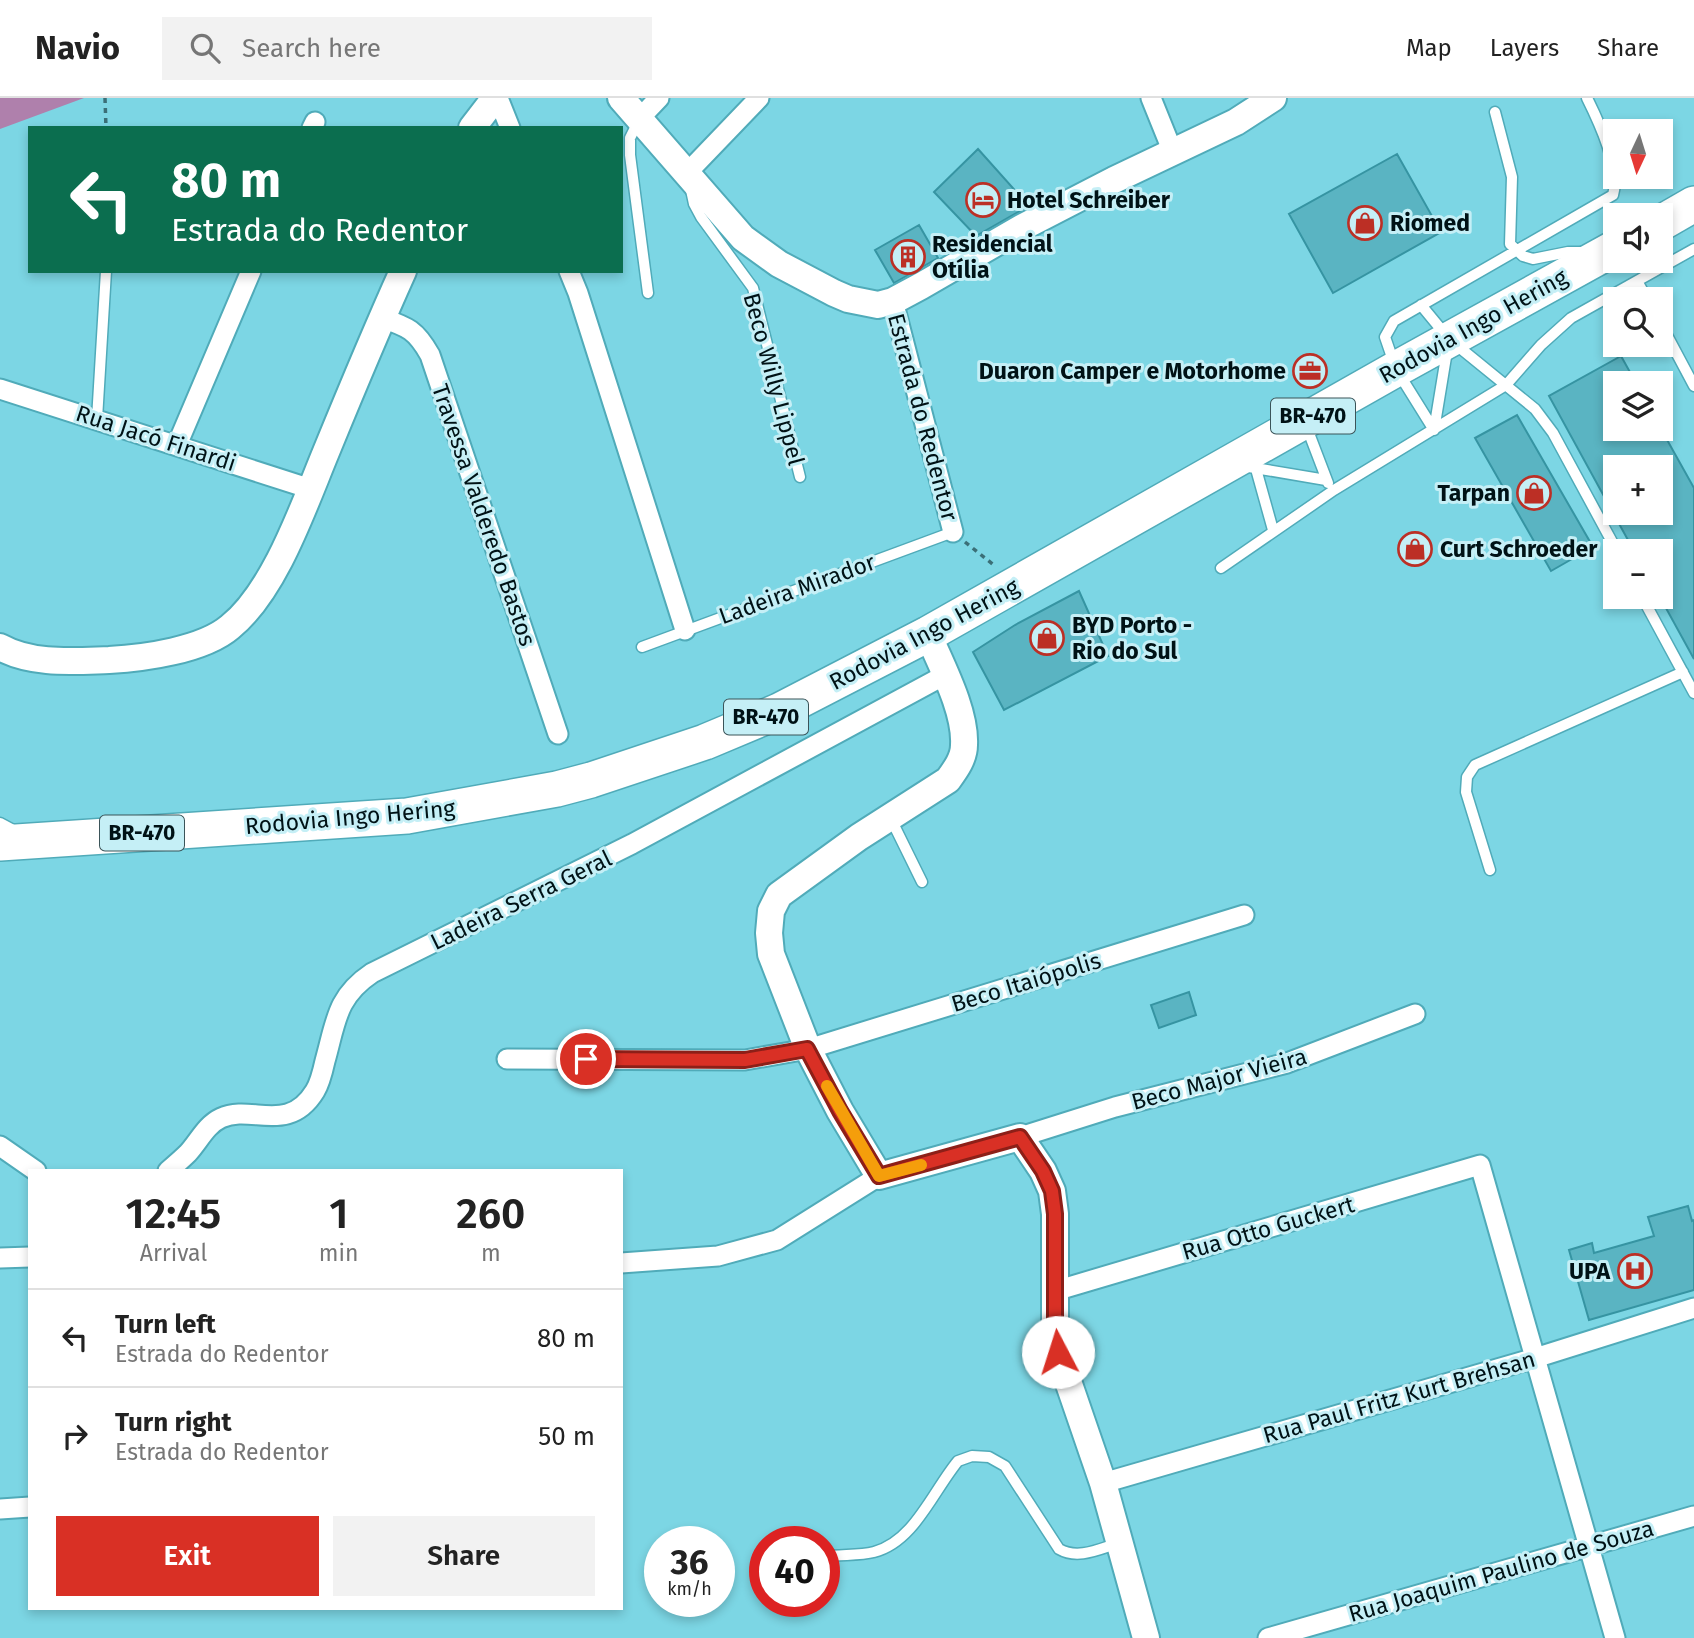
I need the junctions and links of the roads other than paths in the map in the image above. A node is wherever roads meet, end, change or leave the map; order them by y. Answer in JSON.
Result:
{"nodes":[{"id":1,"x":496,"y":98,"type":"edge"},
{"id":2,"x":621,"y":98,"type":"edge"},
{"id":3,"x":659,"y":98,"type":"edge"},
{"id":4,"x":759,"y":98,"type":"edge"},
{"id":5,"x":1151,"y":98,"type":"edge"},
{"id":6,"x":1273,"y":98,"type":"edge"},
{"id":7,"x":1587,"y":98,"type":"edge"},
{"id":8,"x":1496,"y":112,"type":"dead end"},
{"id":9,"x":640,"y":118,"type":"junction"},
{"id":10,"x":474,"y":126,"type":"edge"},
{"id":11,"x":509,"y":126,"type":"edge"},
{"id":12,"x":1172,"y":150,"type":"junction"},
{"id":13,"x":687,"y":173,"type":"junction"},
{"id":14,"x":1694,"y":204,"type":"edge"},
{"id":15,"x":1673,"y":216,"type":"edge"},
{"id":16,"x":1694,"y":249,"type":"edge"},
{"id":17,"x":1603,"y":250,"type":"edge"},
{"id":18,"x":1518,"y":251,"type":"junction"},
{"id":19,"x":1603,"y":254,"type":"edge"},
{"id":20,"x":106,"y":273,"type":"edge"},
{"id":21,"x":250,"y":273,"type":"edge"},
{"id":22,"x":402,"y":273,"type":"edge"},
{"id":23,"x":570,"y":273,"type":"edge"},
{"id":24,"x":1637,"y":281,"type":"junction"},
{"id":25,"x":1640,"y":287,"type":"edge"},
{"id":26,"x":648,"y":293,"type":"dead end"},
{"id":27,"x":893,"y":301,"type":"junction"},
{"id":28,"x":1421,"y":305,"type":"junction"},
{"id":29,"x":382,"y":318,"type":"junction"},
{"id":30,"x":1449,"y":340,"type":"junction"},
{"id":31,"x":1673,"y":347,"type":"edge"},
{"id":32,"x":1396,"y":369,"type":"junction"},
{"id":33,"x":1506,"y":385,"type":"junction"},
{"id":34,"x":1694,"y":386,"type":"edge"},
{"id":35,"x":0,"y":389,"type":"edge"},
{"id":36,"x":97,"y":419,"type":"junction"},
{"id":37,"x":1304,"y":421,"type":"junction"},
{"id":38,"x":1434,"y":430,"type":"junction"},
{"id":39,"x":177,"y":445,"type":"junction"},
{"id":40,"x":1243,"y":466,"type":"junction"},
{"id":41,"x":800,"y":477,"type":"dead end"},
{"id":42,"x":1326,"y":480,"type":"junction"},
{"id":43,"x":311,"y":489,"type":"junction"},
{"id":44,"x":1334,"y":490,"type":"junction"},
{"id":45,"x":1273,"y":530,"type":"junction"},
{"id":46,"x":953,"y":532,"type":"joint"},
{"id":47,"x":1611,"y":539,"type":"edge"},
{"id":48,"x":1221,"y":568,"type":"dead end"},
{"id":49,"x":1649,"y":609,"type":"edge"},
{"id":50,"x":685,"y":631,"type":"junction"},
{"id":51,"x":928,"y":634,"type":"junction"},
{"id":52,"x":642,"y":647,"type":"dead end"},
{"id":53,"x":0,"y":648,"type":"edge"},
{"id":54,"x":1683,"y":672,"type":"junction"},
{"id":55,"x":945,"y":675,"type":"junction"},
{"id":56,"x":1694,"y":693,"type":"edge"},
{"id":57,"x":558,"y":734,"type":"dead end"},
{"id":58,"x":889,"y":817,"type":"junction"},
{"id":59,"x":0,"y":823,"type":"edge"},
{"id":60,"x":15,"y":841,"type":"edge"},
{"id":61,"x":1490,"y":870,"type":"dead end"},
{"id":62,"x":922,"y":882,"type":"dead end"},
{"id":63,"x":1244,"y":915,"type":"dead end"},
{"id":64,"x":1415,"y":1014,"type":"dead end"},
{"id":65,"x":807,"y":1049,"type":"junction"},
{"id":66,"x":507,"y":1059,"type":"dead end"},
{"id":67,"x":1020,"y":1137,"type":"junction"},
{"id":68,"x":0,"y":1146,"type":"edge"},
{"id":69,"x":33,"y":1169,"type":"edge"},
{"id":70,"x":170,"y":1169,"type":"edge"},
{"id":71,"x":879,"y":1176,"type":"junction"},
{"id":72,"x":28,"y":1257,"type":"edge"},
{"id":73,"x":0,"y":1258,"type":"edge"},
{"id":74,"x":623,"y":1263,"type":"edge"},
{"id":75,"x":1055,"y":1291,"type":"junction"},
{"id":76,"x":1694,"y":1308,"type":"edge"},
{"id":77,"x":1535,"y":1358,"type":"junction"},
{"id":78,"x":1103,"y":1483,"type":"junction"},
{"id":79,"x":28,"y":1507,"type":"edge"},
{"id":80,"x":0,"y":1509,"type":"edge"},
{"id":81,"x":1694,"y":1516,"type":"edge"},
{"id":82,"x":1119,"y":1543,"type":"junction"},
{"id":83,"x":1589,"y":1546,"type":"junction"},
{"id":84,"x":840,"y":1555,"type":"edge"},
{"id":85,"x":1146,"y":1638,"type":"edge"},
{"id":86,"x":1268,"y":1638,"type":"edge"},
{"id":87,"x":1615,"y":1638,"type":"edge"}],
"edges":[{"from":1,"to":10,"type":"street"},
{"from":1,"to":11,"type":"street"},
{"from":2,"to":9,"type":"street"},
{"from":3,"to":9,"type":"street"},
{"from":4,"to":13,"type":"street"},
{"from":5,"to":12,"type":"street"},
{"from":6,"to":12,"type":"street"},
{"from":7,"to":18,"type":"lane"},
{"from":8,"to":18,"type":"lane"},
{"from":9,"to":13,"type":"street"},
{"from":9,"to":26,"type":"lane"},
{"from":12,"to":27,"type":"street"},
{"from":13,"to":27,"type":"street"},
{"from":13,"to":41,"type":"lane","name":"Beco Willy Lippel"},
{"from":14,"to":15,"type":"highway"},
{"from":16,"to":24,"type":"lane"},
{"from":17,"to":18,"type":"lane"},
{"from":18,"to":28,"type":"lane"},
{"from":19,"to":30,"type":"highway","name":"Rodovia Ingo Hering","number":"BR-470"},
{"from":20,"to":36,"type":"lane"},
{"from":21,"to":39,"type":"street"},
{"from":22,"to":29,"type":"street"},
{"from":23,"to":50,"type":"street"},
{"from":24,"to":25,"type":"lane"},
{"from":24,"to":33,"type":"lane"},
{"from":27,"to":46,"type":"street","name":"Estrada do Redentor"},
{"from":28,"to":30,"type":"lane"},
{"from":28,"to":32,"type":"lane"},
{"from":29,"to":43,"type":"street"},
{"from":29,"to":57,"type":"street","name":"Travessa Valderedo Bastos"},
{"from":30,"to":32,"type":"highway","name":"Rodovia Ingo Hering","number":"BR-470"},
{"from":30,"to":33,"type":"lane"},
{"from":30,"to":38,"type":"lane"},
{"from":31,"to":34,"type":"lane"},
{"from":32,"to":37,"type":"highway","name":"Rodovia Ingo Hering","number":"BR-470"},
{"from":32,"to":38,"type":"lane"},
{"from":33,"to":38,"type":"lane"},
{"from":33,"to":47,"type":"lane"},
{"from":35,"to":36,"type":"street","name":"Rua Jacó Finardi"},
{"from":36,"to":39,"type":"street","name":"Rua Jacó Finardi"},
{"from":37,"to":40,"type":"highway","name":"Rodovia Ingo Hering","number":"BR-470"},
{"from":37,"to":42,"type":"lane"},
{"from":38,"to":44,"type":"lane"},
{"from":39,"to":43,"type":"street","name":"Rua Jacó Finardi"},
{"from":40,"to":42,"type":"lane"},
{"from":40,"to":45,"type":"lane"},
{"from":40,"to":51,"type":"highway","name":"Rodovia Ingo Hering","number":"BR-470"},
{"from":42,"to":44,"type":"lane"},
{"from":43,"to":53,"type":"street"},
{"from":44,"to":45,"type":"lane"},
{"from":45,"to":48,"type":"lane"},
{"from":46,"to":50,"type":"lane","name":"Ladeira Mirador"},
{"from":49,"to":54,"type":"lane"},
{"from":50,"to":52,"type":"lane","name":"Ladeira Mirador"},
{"from":51,"to":55,"type":"street"},
{"from":51,"to":60,"type":"highway","name":"Rodovia Ingo Hering","number":"BR-470"},
{"from":54,"to":56,"type":"lane"},
{"from":54,"to":61,"type":"lane"},
{"from":55,"to":58,"type":"street"},
{"from":55,"to":70,"type":"street","name":"Ladeira Serra Geral"},
{"from":58,"to":62,"type":"lane"},
{"from":58,"to":65,"type":"street"},
{"from":59,"to":60,"type":"lane"},
{"from":63,"to":65,"type":"street","name":"Beco Itaiópolis"},
{"from":64,"to":67,"type":"street","name":"Beco Major Vieira"},
{"from":65,"to":66,"type":"street","name":"Beco Itaiópolis"},
{"from":65,"to":71,"type":"street"},
{"from":67,"to":71,"type":"street"},
{"from":67,"to":75,"type":"street"},
{"from":68,"to":69,"type":"street"},
{"from":71,"to":74,"type":"street"},
{"from":72,"to":73,"type":"street"},
{"from":75,"to":77,"type":"street","name":"Rua Otto Guckert"},
{"from":75,"to":78,"type":"street"},
{"from":76,"to":77,"type":"street","name":"Rua Paul Fritz Kurt Brehsan"},
{"from":77,"to":78,"type":"street","name":"Rua Paul Fritz Kurt Brehsan"},
{"from":77,"to":83,"type":"street"},
{"from":78,"to":82,"type":"street"},
{"from":79,"to":80,"type":"street"},
{"from":81,"to":83,"type":"street","name":"Rua Joaquim Paulino de Souza"},
{"from":82,"to":84,"type":"lane"},
{"from":82,"to":85,"type":"street"},
{"from":83,"to":86,"type":"street","name":"Rua Joaquim Paulino de Souza"},
{"from":83,"to":87,"type":"street"}]}
